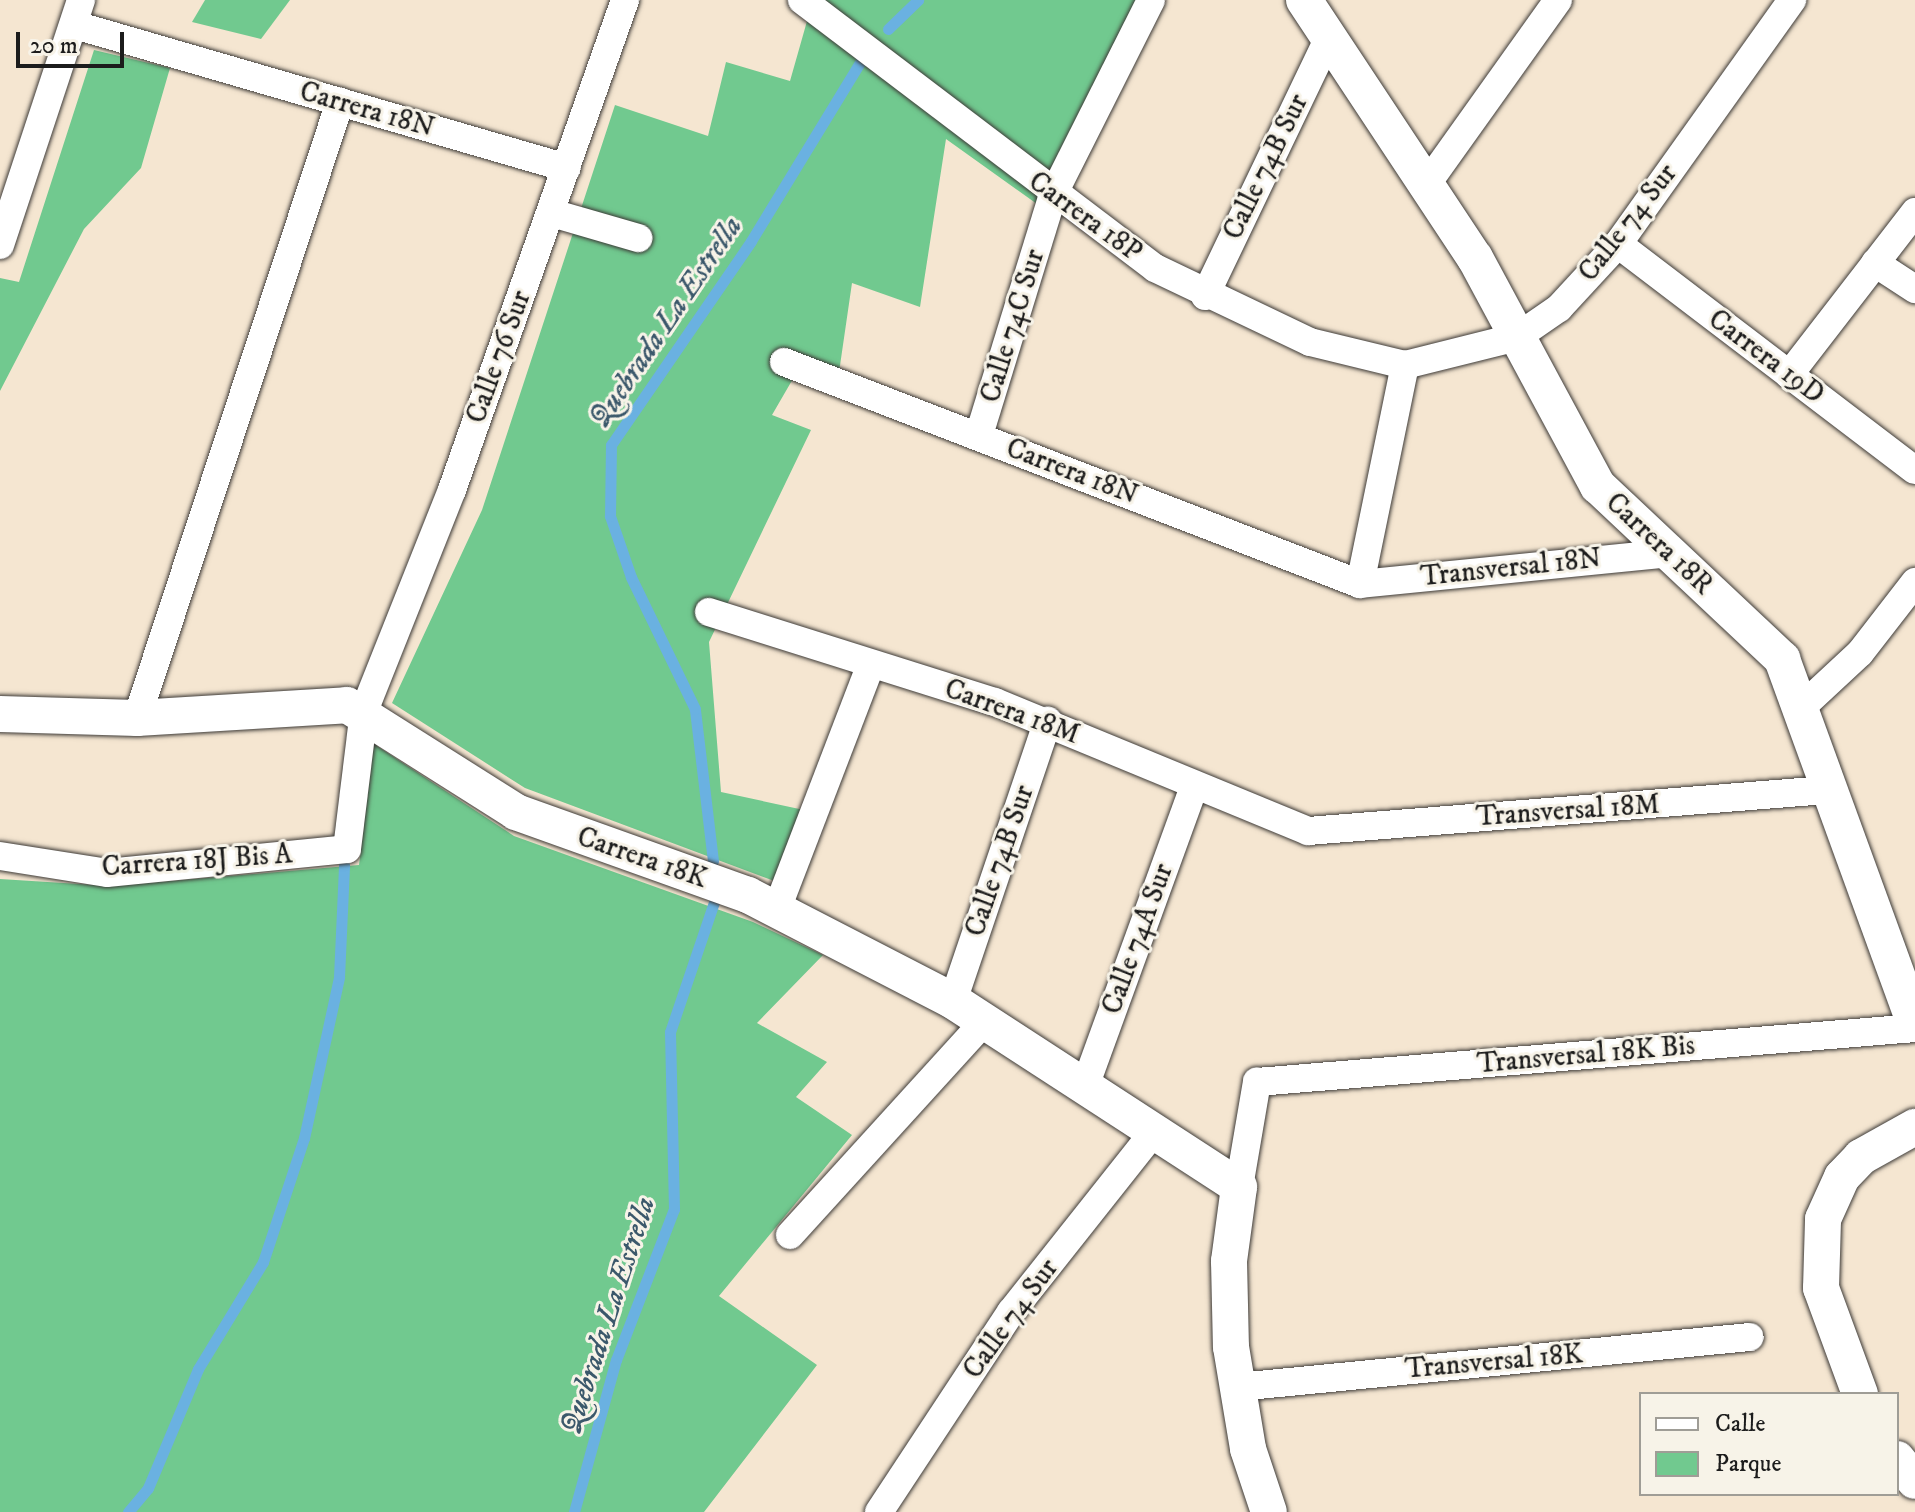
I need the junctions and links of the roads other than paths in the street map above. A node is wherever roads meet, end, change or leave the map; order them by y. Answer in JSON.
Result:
{"nodes":[{"id":1,"x":625,"y":0,"type":"edge"},
{"id":2,"x":802,"y":0,"type":"edge"},
{"id":3,"x":1151,"y":0,"type":"edge"},
{"id":4,"x":1304,"y":0,"type":"edge"},
{"id":5,"x":1558,"y":0,"type":"edge"},
{"id":6,"x":1792,"y":0,"type":"edge"},
{"id":7,"x":78,"y":13,"type":"edge"},
{"id":8,"x":1328,"y":39,"type":"junction"},
{"id":9,"x":340,"y":102,"type":"junction"},
{"id":10,"x":567,"y":168,"type":"junction"},
{"id":11,"x":1429,"y":181,"type":"junction"},
{"id":12,"x":1052,"y":197,"type":"junction"},
{"id":13,"x":1915,"y":212,"type":"edge"},
{"id":14,"x":552,"y":213,"type":"junction"},
{"id":15,"x":638,"y":238,"type":"dead end"},
{"id":16,"x":1618,"y":244,"type":"junction"},
{"id":17,"x":0,"y":245,"type":"edge"},
{"id":18,"x":1875,"y":263,"type":"junction"},
{"id":19,"x":1915,"y":289,"type":"edge"},
{"id":20,"x":1205,"y":296,"type":"junction"},
{"id":21,"x":1517,"y":337,"type":"junction"},
{"id":22,"x":784,"y":362,"type":"dead end"},
{"id":23,"x":1405,"y":365,"type":"junction"},
{"id":24,"x":1789,"y":375,"type":"junction"},
{"id":25,"x":979,"y":435,"type":"junction"},
{"id":26,"x":1915,"y":470,"type":"edge"},
{"id":27,"x":1662,"y":554,"type":"junction"},
{"id":28,"x":1915,"y":582,"type":"edge"},
{"id":29,"x":1360,"y":584,"type":"junction"},
{"id":30,"x":709,"y":612,"type":"dead end"},
{"id":31,"x":871,"y":664,"type":"junction"},
{"id":32,"x":1804,"y":705,"type":"junction"},
{"id":33,"x":364,"y":711,"type":"junction"},
{"id":34,"x":0,"y":714,"type":"edge"},
{"id":35,"x":137,"y":718,"type":"junction"},
{"id":36,"x":1048,"y":721,"type":"junction"},
{"id":37,"x":1193,"y":789,"type":"junction"},
{"id":38,"x":1827,"y":790,"type":"junction"},
{"id":39,"x":1308,"y":831,"type":"joint"},
{"id":40,"x":347,"y":849,"type":"joint"},
{"id":41,"x":0,"y":856,"type":"edge"},
{"id":42,"x":777,"y":909,"type":"junction"},
{"id":43,"x":953,"y":1001,"type":"junction"},
{"id":44,"x":984,"y":1022,"type":"junction"},
{"id":45,"x":1915,"y":1026,"type":"edge"},
{"id":46,"x":1084,"y":1089,"type":"junction"},
{"id":47,"x":1915,"y":1127,"type":"edge"},
{"id":48,"x":1153,"y":1133,"type":"junction"},
{"id":49,"x":1239,"y":1187,"type":"junction"},
{"id":50,"x":790,"y":1235,"type":"dead end"},
{"id":51,"x":1750,"y":1337,"type":"dead end"},
{"id":52,"x":1238,"y":1387,"type":"junction"},
{"id":53,"x":1859,"y":1392,"type":"edge"},
{"id":54,"x":1899,"y":1461,"type":"edge"},
{"id":55,"x":1915,"y":1481,"type":"edge"},
{"id":56,"x":1265,"y":1510,"type":"edge"},
{"id":57,"x":879,"y":1512,"type":"edge"}],
"edges":[{"from":1,"to":10,"type":"street","name":"Calle 76 Sur"},
{"from":2,"to":12,"type":"street","name":"Carrera 18P"},
{"from":3,"to":12,"type":"street","name":"Calle 74C Sur"},
{"from":4,"to":8,"type":"street","name":"Carrera 18R"},
{"from":5,"to":11,"type":"street"},
{"from":6,"to":16,"type":"street","name":"Calle 74 Sur"},
{"from":7,"to":9,"type":"street","name":"Carrera 18N"},
{"from":7,"to":17,"type":"street"},
{"from":8,"to":11,"type":"street","name":"Carrera 18R"},
{"from":8,"to":20,"type":"street","name":"Calle 74B Sur"},
{"from":9,"to":10,"type":"street","name":"Carrera 18N"},
{"from":9,"to":35,"type":"street"},
{"from":10,"to":14,"type":"street","name":"Calle 76 Sur"},
{"from":11,"to":21,"type":"street","name":"Carrera 18R"},
{"from":12,"to":20,"type":"street","name":"Carrera 18P"},
{"from":12,"to":25,"type":"street","name":"Calle 74C Sur"},
{"from":13,"to":18,"type":"street"},
{"from":14,"to":15,"type":"street"},
{"from":14,"to":33,"type":"street","name":"Calle 76 Sur"},
{"from":16,"to":21,"type":"street","name":"Calle 74 Sur"},
{"from":16,"to":24,"type":"street","name":"Carrera 19D"},
{"from":18,"to":19,"type":"street"},
{"from":18,"to":24,"type":"street"},
{"from":20,"to":23,"type":"street","name":"Carrera 18P"},
{"from":21,"to":23,"type":"street","name":"Calle 74 Sur"},
{"from":21,"to":27,"type":"street","name":"Carrera 18R"},
{"from":22,"to":25,"type":"street","name":"Carrera 18N"},
{"from":23,"to":29,"type":"street"},
{"from":24,"to":26,"type":"street","name":"Carrera 19D"},
{"from":25,"to":29,"type":"street","name":"Carrera 18N"},
{"from":27,"to":29,"type":"street","name":"Transversal 18N"},
{"from":27,"to":32,"type":"street","name":"Carrera 18R"},
{"from":28,"to":32,"type":"street"},
{"from":30,"to":31,"type":"street","name":"Carrera 18M"},
{"from":31,"to":36,"type":"street","name":"Carrera 18M"},
{"from":31,"to":42,"type":"street"},
{"from":32,"to":38,"type":"street","name":"Carrera 18R"},
{"from":33,"to":35,"type":"street","name":"Carrera 18K"},
{"from":33,"to":40,"type":"street","name":"Calle 76 Sur"},
{"from":33,"to":42,"type":"street","name":"Carrera 18K"},
{"from":34,"to":35,"type":"street","name":"Carrera 18K"},
{"from":36,"to":37,"type":"street","name":"Carrera 18M"},
{"from":36,"to":43,"type":"street","name":"Calle 74B Sur"},
{"from":37,"to":39,"type":"street","name":"Carrera 18M"},
{"from":37,"to":46,"type":"street","name":"Calle 74A Sur"},
{"from":38,"to":39,"type":"street","name":"Transversal 18M"},
{"from":38,"to":45,"type":"street","name":"Carrera 18R"},
{"from":40,"to":41,"type":"street","name":"Carrera 18J Bis A"},
{"from":42,"to":43,"type":"street","name":"Carrera 18K"},
{"from":43,"to":44,"type":"street","name":"Carrera 18K"},
{"from":44,"to":46,"type":"street","name":"Carrera 18K"},
{"from":44,"to":50,"type":"street"},
{"from":45,"to":49,"type":"street","name":"Transversal 18K Bis"},
{"from":46,"to":48,"type":"street","name":"Carrera 18K"},
{"from":47,"to":53,"type":"street"},
{"from":48,"to":49,"type":"street","name":"Carrera 18K"},
{"from":48,"to":57,"type":"street","name":"Calle 74 Sur"},
{"from":49,"to":52,"type":"street"},
{"from":51,"to":52,"type":"street","name":"Transversal 18K"},
{"from":52,"to":56,"type":"street"},
{"from":54,"to":55,"type":"street"}]}
